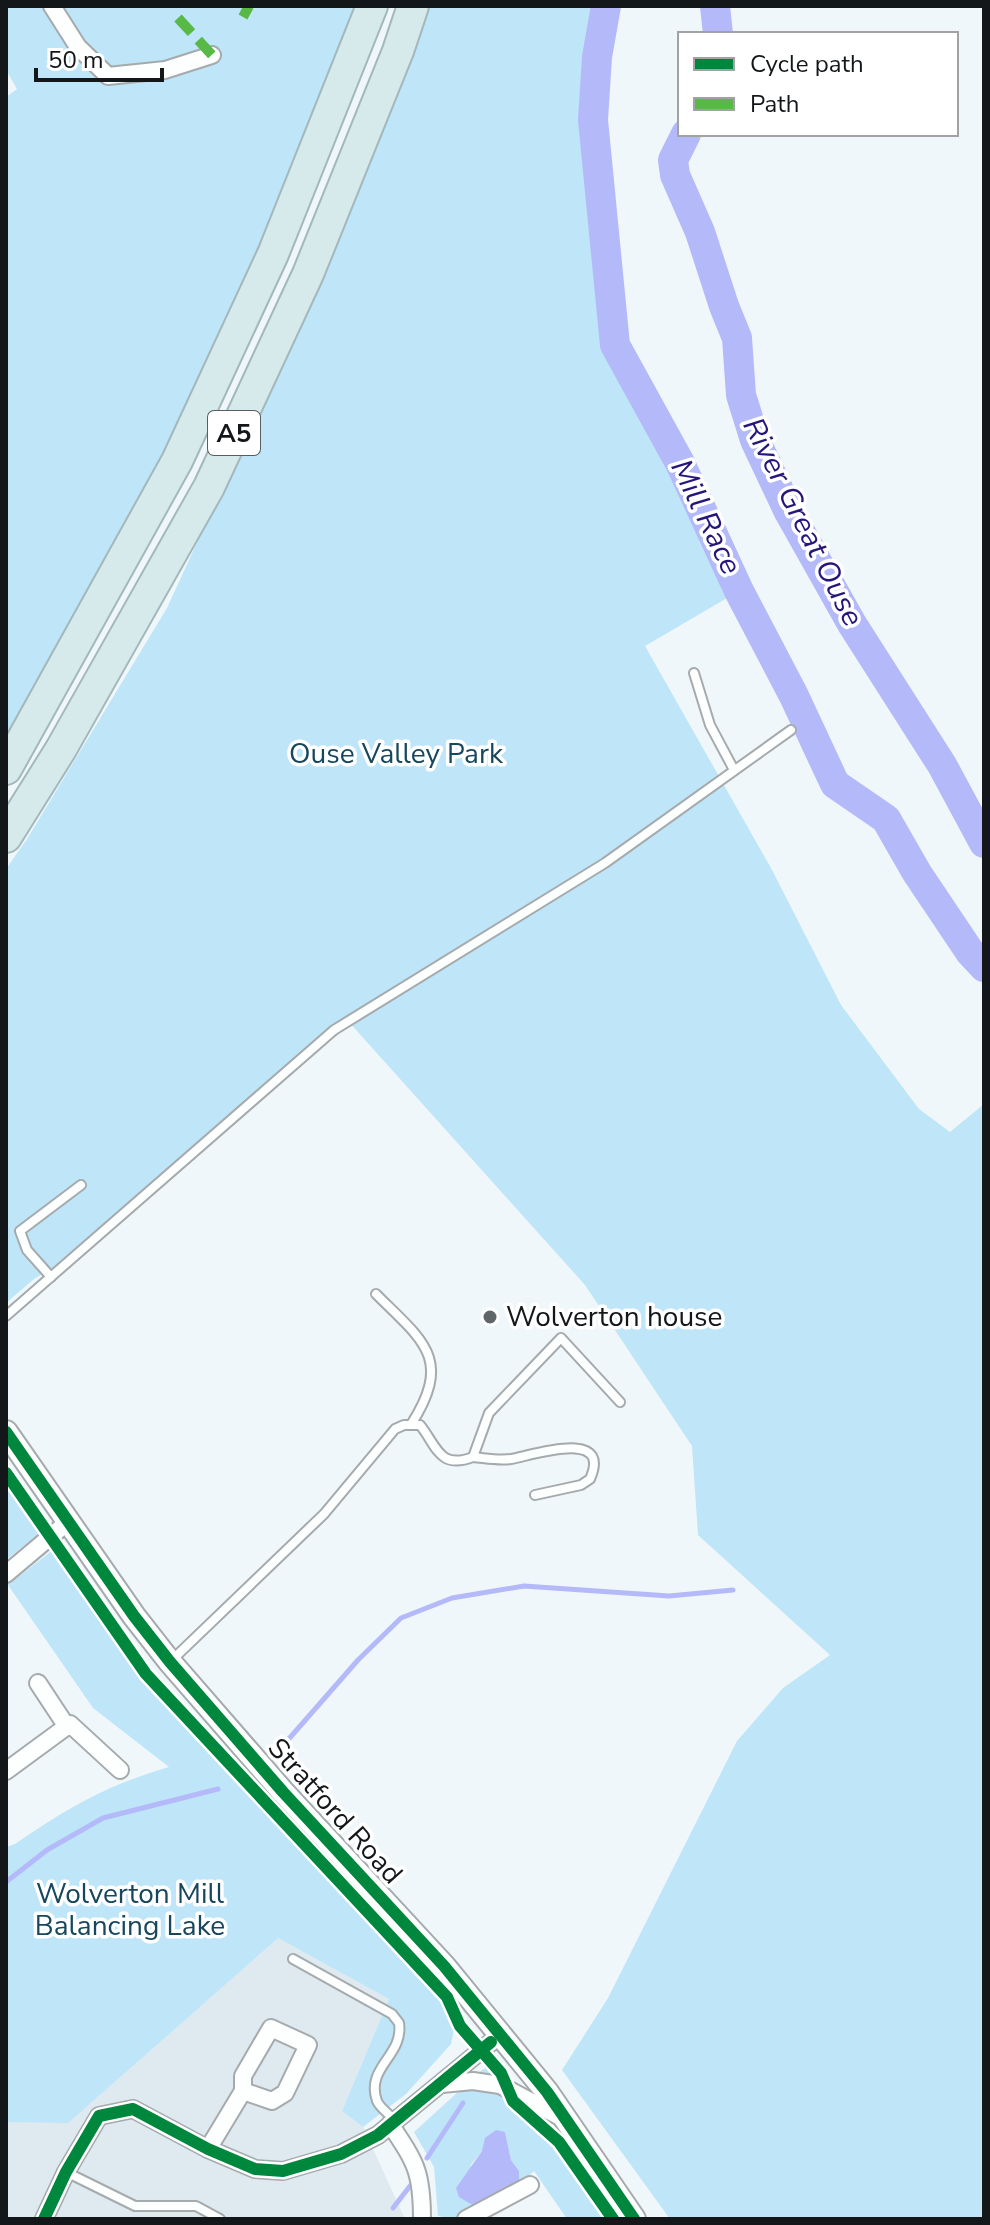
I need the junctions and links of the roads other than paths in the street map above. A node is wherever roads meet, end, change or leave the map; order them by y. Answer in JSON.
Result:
{"nodes":[{"id":1,"x":52,"y":6,"type":"edge"},
{"id":2,"x":372,"y":6,"type":"edge"},
{"id":3,"x":413,"y":6,"type":"edge"},
{"id":4,"x":212,"y":55,"type":"dead end"},
{"id":5,"x":694,"y":673,"type":"dead end"},
{"id":6,"x":791,"y":730,"type":"dead end"},
{"id":7,"x":6,"y":769,"type":"edge"},
{"id":8,"x":734,"y":770,"type":"junction"},
{"id":9,"x":6,"y":837,"type":"edge"},
{"id":10,"x":81,"y":1185,"type":"dead end"},
{"id":11,"x":51,"y":1277,"type":"junction"},
{"id":12,"x":376,"y":1294,"type":"dead end"},
{"id":13,"x":6,"y":1316,"type":"edge"},
{"id":14,"x":620,"y":1402,"type":"dead end"},
{"id":15,"x":412,"y":1423,"type":"junction"},
{"id":16,"x":6,"y":1432,"type":"edge"},
{"id":17,"x":473,"y":1457,"type":"junction"},
{"id":18,"x":535,"y":1495,"type":"dead end"},
{"id":19,"x":69,"y":1521,"type":"junction"},
{"id":20,"x":6,"y":1574,"type":"edge"},
{"id":21,"x":170,"y":1662,"type":"junction"},
{"id":22,"x":38,"y":1683,"type":"dead end"},
{"id":23,"x":67,"y":1727,"type":"junction"},
{"id":24,"x":120,"y":1770,"type":"dead end"},
{"id":25,"x":6,"y":1771,"type":"edge"},
{"id":26,"x":293,"y":1959,"type":"dead end"},
{"id":27,"x":501,"y":2034,"type":"junction"},
{"id":28,"x":442,"y":2084,"type":"junction"},
{"id":29,"x":243,"y":2091,"type":"junction"},
{"id":30,"x":567,"y":2120,"type":"junction"},
{"id":31,"x":392,"y":2122,"type":"junction"},
{"id":32,"x":208,"y":2149,"type":"junction"},
{"id":33,"x":66,"y":2172,"type":"junction"},
{"id":34,"x":530,"y":2185,"type":"dead end"},
{"id":35,"x":44,"y":2219,"type":"edge"},
{"id":36,"x":220,"y":2219,"type":"edge"},
{"id":37,"x":422,"y":2219,"type":"edge"},
{"id":38,"x":466,"y":2219,"type":"edge"},
{"id":39,"x":634,"y":2219,"type":"edge"}],
"edges":[{"from":1,"to":4,"type":"street"},
{"from":2,"to":7,"type":"highway","number":"A5"},
{"from":3,"to":9,"type":"highway","number":"A5"},
{"from":5,"to":8,"type":"lane"},
{"from":6,"to":8,"type":"lane"},
{"from":8,"to":11,"type":"lane"},
{"from":10,"to":11,"type":"lane"},
{"from":11,"to":13,"type":"lane"},
{"from":12,"to":15,"type":"lane"},
{"from":14,"to":17,"type":"lane"},
{"from":15,"to":17,"type":"lane"},
{"from":15,"to":21,"type":"lane"},
{"from":16,"to":19,"type":"street","name":"Stratford Road"},
{"from":17,"to":18,"type":"lane"},
{"from":19,"to":20,"type":"street"},
{"from":19,"to":21,"type":"street","name":"Stratford Road"},
{"from":21,"to":27,"type":"street","name":"Stratford Road"},
{"from":22,"to":23,"type":"street"},
{"from":23,"to":24,"type":"street"},
{"from":23,"to":25,"type":"street"},
{"from":26,"to":31,"type":"lane"},
{"from":27,"to":28,"type":"street"},
{"from":27,"to":30,"type":"street","name":"Stratford Road"},
{"from":28,"to":30,"type":"street"},
{"from":28,"to":31,"type":"street"},
{"from":29,"to":29,"type":"street"},
{"from":29,"to":32,"type":"street"},
{"from":30,"to":39,"type":"street","name":"Stratford Road"},
{"from":31,"to":32,"type":"street"},
{"from":31,"to":37,"type":"street"},
{"from":32,"to":33,"type":"street"},
{"from":33,"to":35,"type":"street"},
{"from":33,"to":36,"type":"lane"},
{"from":34,"to":38,"type":"street"}]}
